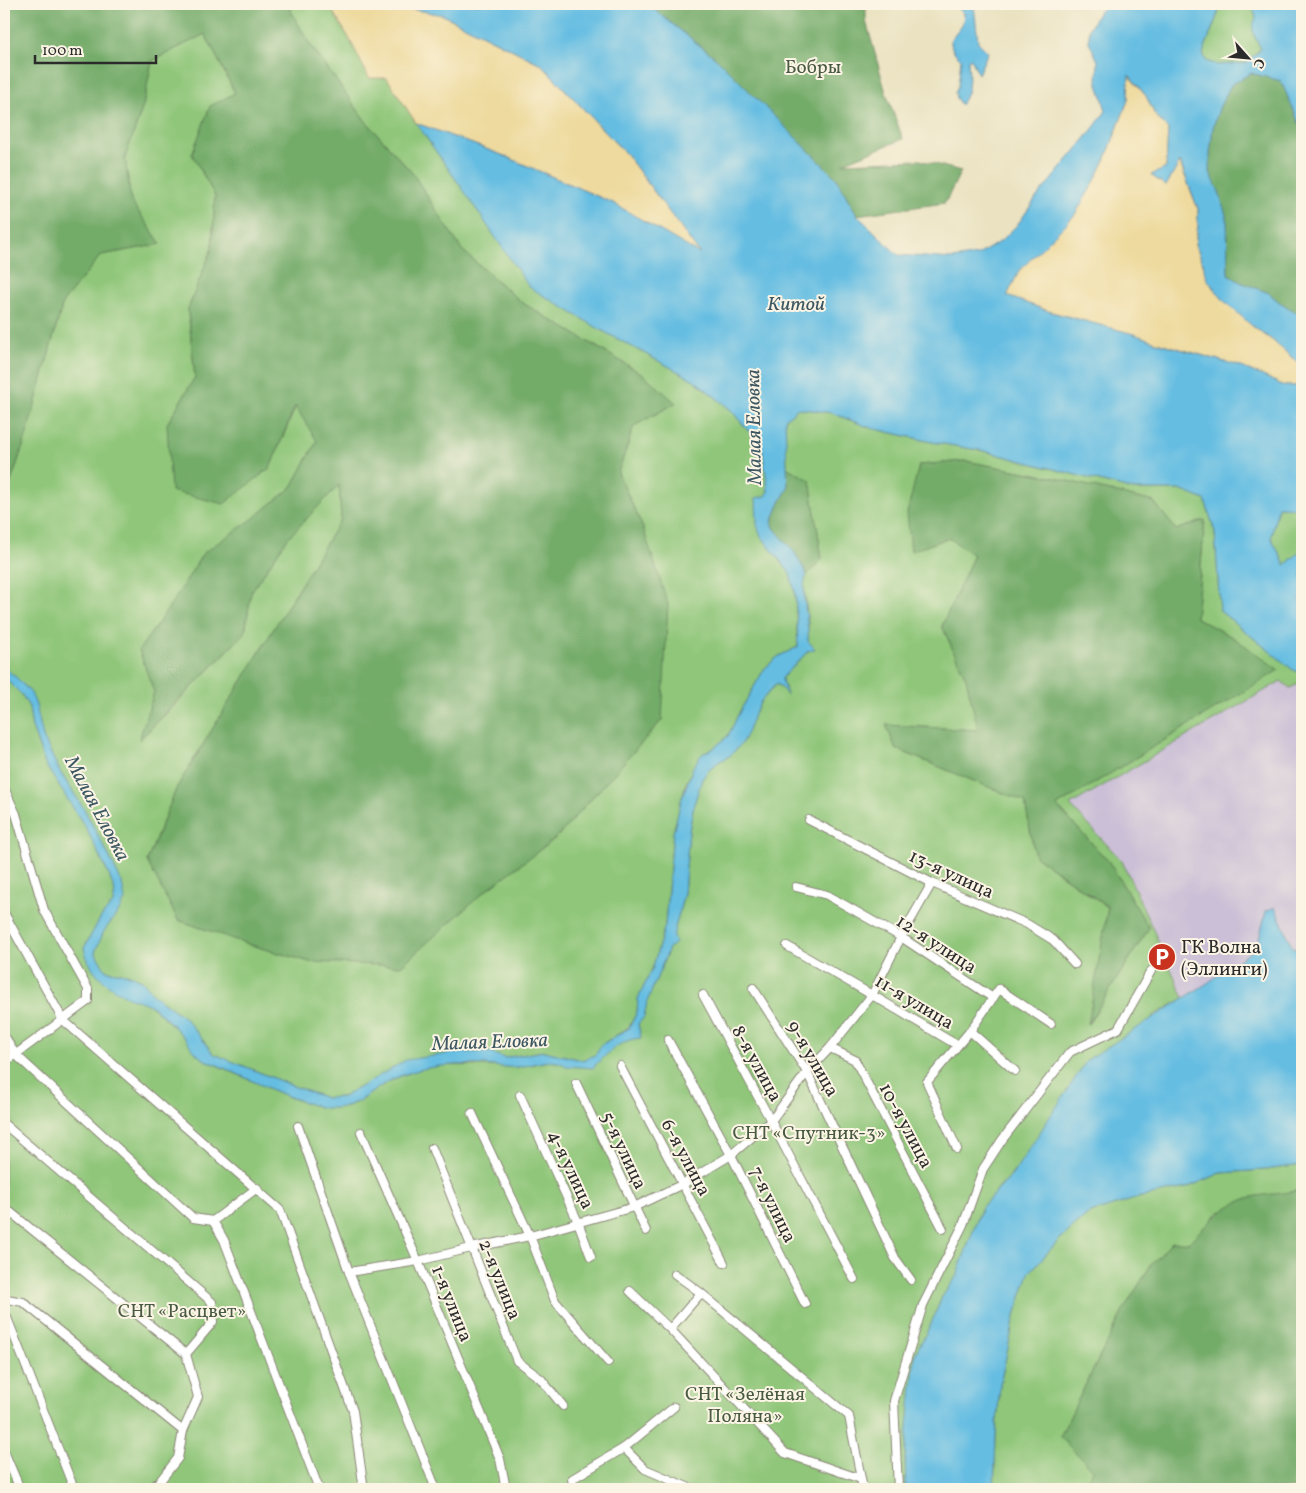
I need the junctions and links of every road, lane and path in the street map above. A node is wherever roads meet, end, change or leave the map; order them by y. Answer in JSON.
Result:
{"nodes":[{"id":1,"x":4,"y":788,"type":"edge"},
{"id":2,"x":809,"y":820,"type":"dead end"},
{"id":3,"x":932,"y":883,"type":"junction"},
{"id":4,"x":796,"y":887,"type":"dead end"},
{"id":5,"x":4,"y":913,"type":"edge"},
{"id":6,"x":900,"y":937,"type":"junction"},
{"id":7,"x":787,"y":946,"type":"dead end"},
{"id":8,"x":1075,"y":964,"type":"dead end"},
{"id":9,"x":1151,"y":970,"type":"dead end"},
{"id":10,"x":753,"y":988,"type":"dead end"},
{"id":11,"x":703,"y":995,"type":"dead end"},
{"id":12,"x":872,"y":995,"type":"junction"},
{"id":13,"x":993,"y":998,"type":"junction"},
{"id":14,"x":63,"y":1020,"type":"junction"},
{"id":15,"x":1051,"y":1024,"type":"dead end"},
{"id":16,"x":970,"y":1031,"type":"junction"},
{"id":17,"x":4,"y":1035,"type":"edge"},
{"id":18,"x":668,"y":1040,"type":"dead end"},
{"id":19,"x":957,"y":1045,"type":"junction"},
{"id":20,"x":830,"y":1048,"type":"junction"},
{"id":21,"x":15,"y":1054,"type":"junction"},
{"id":22,"x":4,"y":1062,"type":"edge"},
{"id":23,"x":620,"y":1066,"type":"dead end"},
{"id":24,"x":807,"y":1072,"type":"junction"},
{"id":25,"x":1015,"y":1072,"type":"dead end"},
{"id":26,"x":576,"y":1082,"type":"dead end"},
{"id":27,"x":520,"y":1096,"type":"dead end"},
{"id":28,"x":472,"y":1113,"type":"dead end"},
{"id":29,"x":771,"y":1121,"type":"junction"},
{"id":30,"x":4,"y":1124,"type":"edge"},
{"id":31,"x":298,"y":1126,"type":"dead end"},
{"id":32,"x":361,"y":1132,"type":"dead end"},
{"id":33,"x":432,"y":1148,"type":"dead end"},
{"id":34,"x":957,"y":1149,"type":"dead end"},
{"id":35,"x":731,"y":1155,"type":"junction"},
{"id":36,"x":683,"y":1184,"type":"junction"},
{"id":37,"x":256,"y":1188,"type":"junction"},
{"id":38,"x":634,"y":1206,"type":"junction"},
{"id":39,"x":4,"y":1207,"type":"edge"},
{"id":40,"x":213,"y":1221,"type":"junction"},
{"id":41,"x":578,"y":1222,"type":"junction"},
{"id":42,"x":943,"y":1229,"type":"dead end"},
{"id":43,"x":646,"y":1231,"type":"dead end"},
{"id":44,"x":530,"y":1236,"type":"junction"},
{"id":45,"x":471,"y":1248,"type":"junction"},
{"id":46,"x":591,"y":1257,"type":"dead end"},
{"id":47,"x":418,"y":1260,"type":"junction"},
{"id":48,"x":724,"y":1263,"type":"dead end"},
{"id":49,"x":349,"y":1272,"type":"junction"},
{"id":50,"x":675,"y":1274,"type":"dead end"},
{"id":51,"x":854,"y":1279,"type":"dead end"},
{"id":52,"x":911,"y":1280,"type":"dead end"},
{"id":53,"x":630,"y":1291,"type":"dead end"},
{"id":54,"x":701,"y":1293,"type":"junction"},
{"id":55,"x":5,"y":1298,"type":"edge"},
{"id":56,"x":805,"y":1304,"type":"dead end"},
{"id":57,"x":4,"y":1310,"type":"edge"},
{"id":58,"x":670,"y":1329,"type":"junction"},
{"id":59,"x":186,"y":1354,"type":"junction"},
{"id":60,"x":608,"y":1362,"type":"dead end"},
{"id":61,"x":562,"y":1406,"type":"dead end"},
{"id":62,"x":674,"y":1407,"type":"dead end"},
{"id":63,"x":183,"y":1431,"type":"junction"},
{"id":64,"x":624,"y":1448,"type":"junction"},
{"id":65,"x":4,"y":1451,"type":"edge"},
{"id":66,"x":861,"y":1479,"type":"junction"},
{"id":67,"x":363,"y":1483,"type":"dead end"},
{"id":68,"x":20,"y":1489,"type":"edge"},
{"id":69,"x":74,"y":1489,"type":"edge"},
{"id":70,"x":150,"y":1489,"type":"edge"},
{"id":71,"x":319,"y":1489,"type":"edge"},
{"id":72,"x":436,"y":1489,"type":"edge"},
{"id":73,"x":506,"y":1489,"type":"edge"},
{"id":74,"x":574,"y":1489,"type":"edge"},
{"id":75,"x":692,"y":1489,"type":"edge"},
{"id":76,"x":863,"y":1489,"type":"edge"},
{"id":77,"x":898,"y":1489,"type":"edge"}],
"edges":[{"from":1,"to":14,"type":"street"},
{"from":2,"to":3,"type":"street","name":"13-я улица"},
{"from":3,"to":6,"type":"street"},
{"from":3,"to":8,"type":"street","name":"13-я улица"},
{"from":4,"to":6,"type":"street","name":"12-я улица"},
{"from":5,"to":14,"type":"street"},
{"from":6,"to":12,"type":"street"},
{"from":6,"to":13,"type":"street","name":"12-я улица"},
{"from":7,"to":12,"type":"street","name":"11-я улица"},
{"from":9,"to":77,"type":"street"},
{"from":10,"to":24,"type":"street","name":"9-я улица"},
{"from":11,"to":29,"type":"street","name":"8-я улица"},
{"from":12,"to":19,"type":"street","name":"11-я улица"},
{"from":12,"to":20,"type":"street"},
{"from":13,"to":15,"type":"street"},
{"from":13,"to":16,"type":"street"},
{"from":14,"to":21,"type":"street"},
{"from":14,"to":37,"type":"street"},
{"from":16,"to":19,"type":"street","name":"11-я улица"},
{"from":16,"to":25,"type":"street","name":"11-я улица"},
{"from":17,"to":21,"type":"street"},
{"from":18,"to":35,"type":"street","name":"7-я улица"},
{"from":19,"to":34,"type":"street"},
{"from":20,"to":24,"type":"street"},
{"from":20,"to":42,"type":"street","name":"10-я улица"},
{"from":21,"to":22,"type":"street"},
{"from":21,"to":40,"type":"street"},
{"from":23,"to":36,"type":"street","name":"6-я улица"},
{"from":24,"to":29,"type":"street"},
{"from":24,"to":52,"type":"street","name":"9-я улица"},
{"from":26,"to":38,"type":"street","name":"5-я улица"},
{"from":27,"to":41,"type":"street","name":"4-я улица"},
{"from":28,"to":44,"type":"street"},
{"from":29,"to":35,"type":"street"},
{"from":29,"to":51,"type":"street","name":"8-я улица"},
{"from":30,"to":59,"type":"street"},
{"from":31,"to":49,"type":"street"},
{"from":32,"to":47,"type":"street","name":"1-я улица"},
{"from":33,"to":45,"type":"street","name":"2-я улица"},
{"from":35,"to":36,"type":"street"},
{"from":35,"to":56,"type":"street","name":"7-я улица"},
{"from":36,"to":38,"type":"street"},
{"from":36,"to":48,"type":"street","name":"6-я улица"},
{"from":37,"to":40,"type":"street"},
{"from":37,"to":67,"type":"street"},
{"from":38,"to":41,"type":"street"},
{"from":38,"to":43,"type":"street","name":"5-я улица"},
{"from":39,"to":59,"type":"street"},
{"from":40,"to":71,"type":"street"},
{"from":41,"to":44,"type":"street"},
{"from":41,"to":46,"type":"street","name":"4-я улица"},
{"from":44,"to":45,"type":"street"},
{"from":44,"to":60,"type":"street"},
{"from":45,"to":47,"type":"street"},
{"from":45,"to":61,"type":"street","name":"2-я улица"},
{"from":47,"to":49,"type":"street"},
{"from":47,"to":73,"type":"street","name":"1-я улица"},
{"from":49,"to":72,"type":"street"},
{"from":50,"to":54,"type":"street"},
{"from":53,"to":58,"type":"street"},
{"from":54,"to":58,"type":"street"},
{"from":54,"to":66,"type":"street"},
{"from":55,"to":57,"type":"street"},
{"from":55,"to":63,"type":"street"},
{"from":57,"to":69,"type":"street"},
{"from":58,"to":66,"type":"street"},
{"from":59,"to":63,"type":"street"},
{"from":62,"to":64,"type":"street"},
{"from":63,"to":70,"type":"street"},
{"from":64,"to":74,"type":"street"},
{"from":64,"to":75,"type":"street"},
{"from":65,"to":68,"type":"street"},
{"from":66,"to":76,"type":"street"}]}
